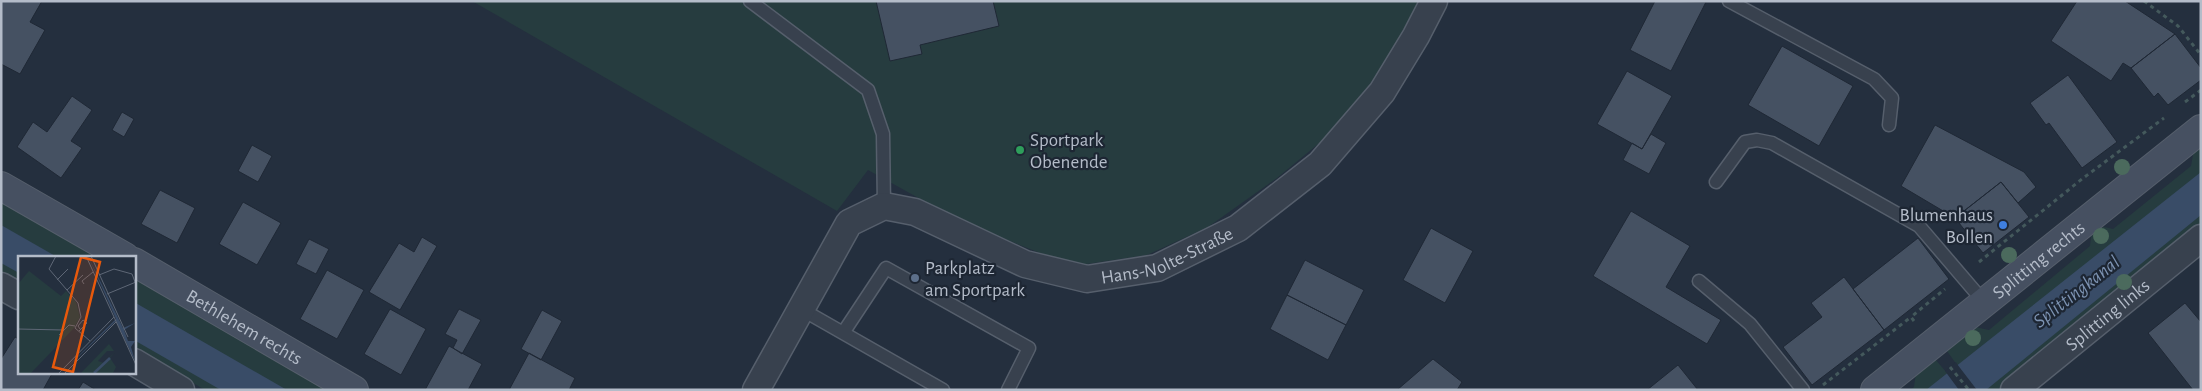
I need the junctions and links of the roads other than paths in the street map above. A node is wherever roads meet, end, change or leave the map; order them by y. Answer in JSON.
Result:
{"nodes":[{"id":1,"x":1434,"y":1,"type":"edge"},
{"id":2,"x":1729,"y":1,"type":"edge"},
{"id":3,"x":754,"y":2,"type":"edge"},
{"id":4,"x":1889,"y":125,"type":"dead end"},
{"id":5,"x":2201,"y":129,"type":"edge"},
{"id":6,"x":1716,"y":182,"type":"dead end"},
{"id":7,"x":1,"y":186,"type":"edge"},
{"id":8,"x":884,"y":206,"type":"junction"},
{"id":9,"x":2201,"y":238,"type":"edge"},
{"id":10,"x":123,"y":256,"type":"edge"},
{"id":11,"x":135,"y":263,"type":"edge"},
{"id":12,"x":1699,"y":281,"type":"dead end"},
{"id":13,"x":1,"y":286,"type":"edge"},
{"id":14,"x":18,"y":295,"type":"edge"},
{"id":15,"x":1984,"y":302,"type":"junction"},
{"id":16,"x":801,"y":309,"type":"junction"},
{"id":17,"x":843,"y":333,"type":"junction"},
{"id":18,"x":135,"y":363,"type":"edge"},
{"id":19,"x":181,"y":390,"type":"edge"},
{"id":20,"x":354,"y":390,"type":"edge"},
{"id":21,"x":756,"y":390,"type":"edge"},
{"id":22,"x":943,"y":390,"type":"edge"},
{"id":23,"x":1008,"y":390,"type":"edge"},
{"id":24,"x":1803,"y":390,"type":"edge"},
{"id":25,"x":1875,"y":390,"type":"edge"},
{"id":26,"x":2014,"y":390,"type":"edge"}],
"edges":[{"from":1,"to":8,"type":"street","name":"Hans-Nolte-Straße"},
{"from":2,"to":4,"type":"lane"},
{"from":3,"to":8,"type":"lane"},
{"from":5,"to":15,"type":"main road","name":"Splitting rechts"},
{"from":6,"to":15,"type":"lane"},
{"from":7,"to":10,"type":"main road"},
{"from":8,"to":16,"type":"street"},
{"from":9,"to":26,"type":"street","name":"Splitting links"},
{"from":11,"to":20,"type":"main road","name":"Bethlehem rechts"},
{"from":12,"to":24,"type":"lane"},
{"from":13,"to":14,"type":"street"},
{"from":15,"to":25,"type":"main road","name":"Splitting rechts"},
{"from":16,"to":17,"type":"lane"},
{"from":16,"to":21,"type":"street"},
{"from":17,"to":22,"type":"lane"},
{"from":17,"to":23,"type":"lane"},
{"from":18,"to":19,"type":"street"}]}
